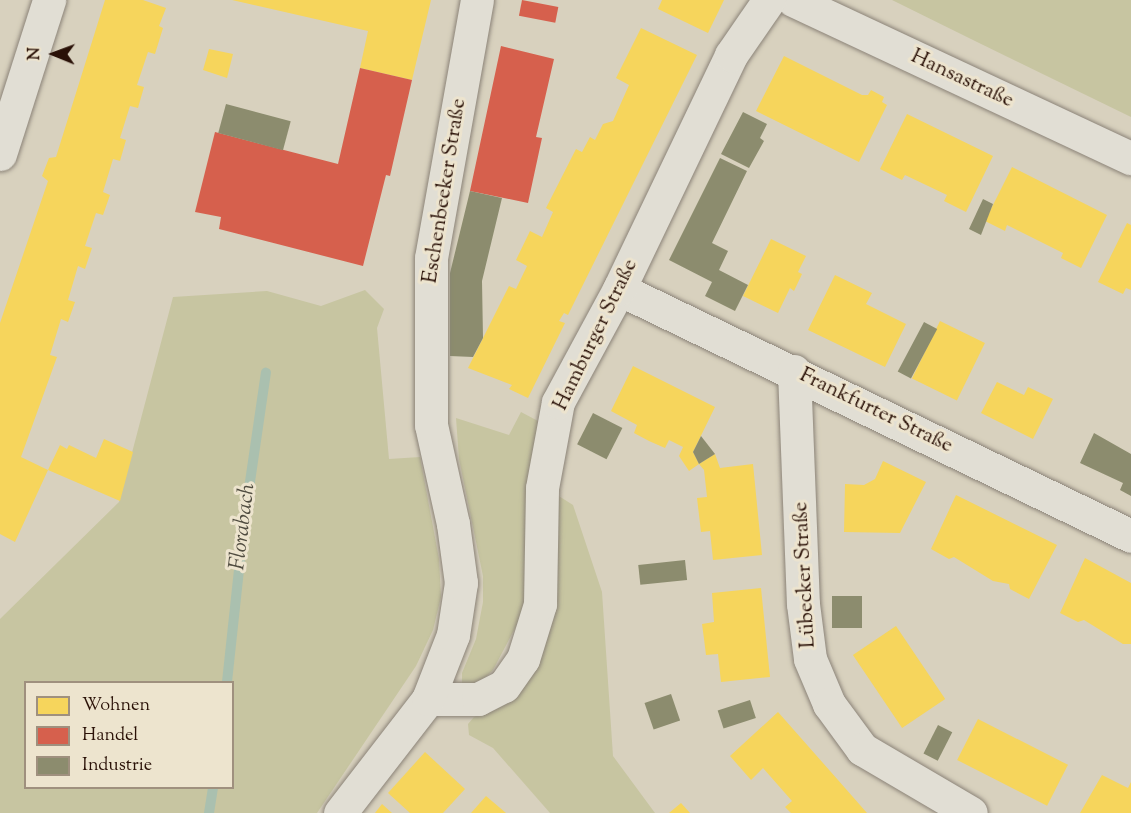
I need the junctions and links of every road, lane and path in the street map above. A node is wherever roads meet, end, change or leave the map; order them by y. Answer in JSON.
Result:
{"nodes":[{"id":1,"x":49,"y":0,"type":"edge"},
{"id":2,"x":477,"y":0,"type":"edge"},
{"id":3,"x":769,"y":0,"type":"edge"},
{"id":4,"x":793,"y":0,"type":"edge"},
{"id":5,"x":0,"y":154,"type":"edge"},
{"id":6,"x":1131,"y":158,"type":"edge"},
{"id":7,"x":619,"y":289,"type":"junction"},
{"id":8,"x":794,"y":371,"type":"junction"},
{"id":9,"x":1131,"y":536,"type":"edge"},
{"id":10,"x":428,"y":699,"type":"junction"},
{"id":11,"x":968,"y":812,"type":"edge"},
{"id":12,"x":340,"y":813,"type":"edge"}],
"edges":[{"from":1,"to":5,"type":"street"},
{"from":2,"to":10,"type":"street","name":"Eschenbeeker Straße"},
{"from":3,"to":7,"type":"street","name":"Hamburger Straße"},
{"from":4,"to":6,"type":"street","name":"Hansastraße"},
{"from":7,"to":8,"type":"street","name":"Frankfurter Straße"},
{"from":7,"to":10,"type":"street","name":"Hamburger Straße"},
{"from":8,"to":9,"type":"street","name":"Frankfurter Straße"},
{"from":8,"to":11,"type":"street","name":"Lübecker Straße"},
{"from":10,"to":12,"type":"street","name":"Eschenbeeker Straße"}]}
